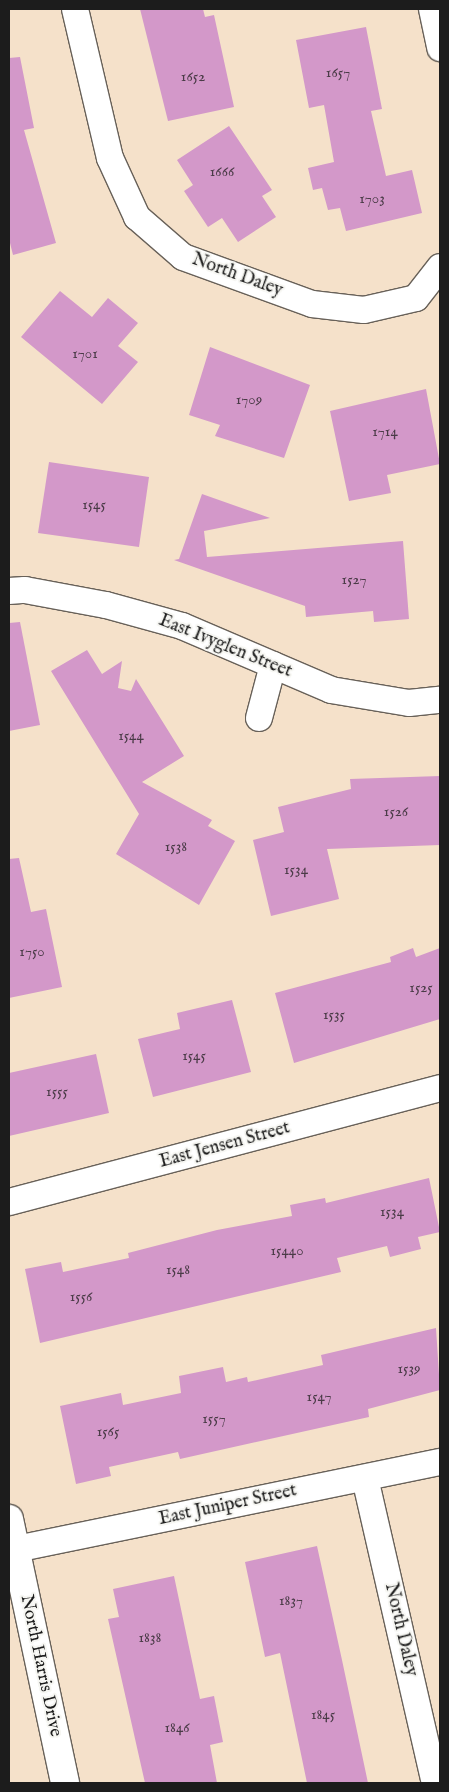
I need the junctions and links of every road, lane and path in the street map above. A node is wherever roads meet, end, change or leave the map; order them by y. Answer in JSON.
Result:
{"nodes":[{"id":1,"x":75,"y":9,"type":"edge"},
{"id":2,"x":432,"y":9,"type":"edge"},
{"id":3,"x":440,"y":48,"type":"edge"},
{"id":4,"x":440,"y":267,"type":"edge"},
{"id":5,"x":9,"y":591,"type":"edge"},
{"id":6,"x":273,"y":665,"type":"junction"},
{"id":7,"x":440,"y":700,"type":"edge"},
{"id":8,"x":259,"y":718,"type":"dead end"},
{"id":9,"x":440,"y":1088,"type":"edge"},
{"id":10,"x":9,"y":1202,"type":"edge"},
{"id":11,"x":440,"y":1462,"type":"edge"},
{"id":12,"x":364,"y":1478,"type":"junction"},
{"id":13,"x":9,"y":1519,"type":"edge"},
{"id":14,"x":16,"y":1549,"type":"junction"},
{"id":15,"x":65,"y":1783,"type":"edge"},
{"id":16,"x":435,"y":1783,"type":"edge"}],
"edges":[{"from":1,"to":4,"type":"street","name":"North Daley"},
{"from":2,"to":3,"type":"street"},
{"from":5,"to":6,"type":"street","name":"East Ivyglen Street"},
{"from":6,"to":7,"type":"street","name":"East Ivyglen Street"},
{"from":6,"to":8,"type":"street"},
{"from":9,"to":10,"type":"street","name":"East Jensen Street"},
{"from":11,"to":12,"type":"street","name":"East Juniper Street"},
{"from":12,"to":14,"type":"street","name":"East Juniper Street"},
{"from":12,"to":16,"type":"street","name":"North Daley"},
{"from":13,"to":14,"type":"street","name":"North Harris Drive"},
{"from":14,"to":15,"type":"street","name":"North Harris Drive"}]}
